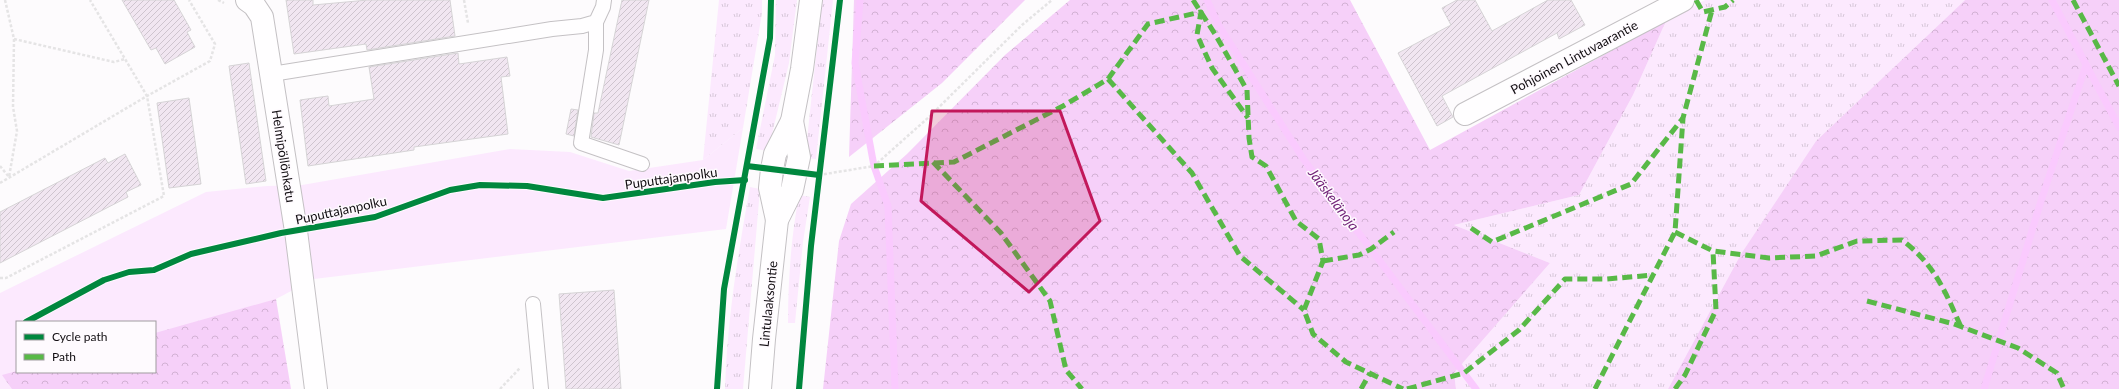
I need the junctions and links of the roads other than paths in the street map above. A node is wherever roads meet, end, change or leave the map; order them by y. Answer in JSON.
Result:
{"nodes":[{"id":1,"x":247,"y":0,"type":"edge"},
{"id":2,"x":604,"y":0,"type":"edge"},
{"id":3,"x":811,"y":0,"type":"edge"},
{"id":4,"x":1683,"y":0,"type":"edge"},
{"id":5,"x":596,"y":22,"type":"junction"},
{"id":6,"x":272,"y":74,"type":"junction"},
{"id":7,"x":1465,"y":114,"type":"dead end"},
{"id":8,"x":792,"y":121,"type":"junction"},
{"id":9,"x":642,"y":164,"type":"dead end"},
{"id":10,"x":778,"y":220,"type":"junction"},
{"id":11,"x":533,"y":304,"type":"dead end"},
{"id":12,"x":316,"y":389,"type":"edge"},
{"id":13,"x":541,"y":389,"type":"edge"},
{"id":14,"x":760,"y":389,"type":"edge"}],
"edges":[{"from":1,"to":6,"type":"street","name":"Helmipöllönkatu"},
{"from":2,"to":5,"type":"lane"},
{"from":3,"to":8,"type":"street","name":"Lintulaaksontie"},
{"from":4,"to":7,"type":"street","name":"Pohjoinen Lintuvaarantie"},
{"from":5,"to":6,"type":"lane"},
{"from":5,"to":9,"type":"lane"},
{"from":6,"to":12,"type":"street","name":"Helmipöllönkatu"},
{"from":8,"to":10,"type":"street","name":"Lintulaaksontie"},
{"from":8,"to":10,"type":"street","name":"Lintulaaksontie"},
{"from":10,"to":14,"type":"street","name":"Lintulaaksontie"},
{"from":11,"to":13,"type":"lane"}]}
